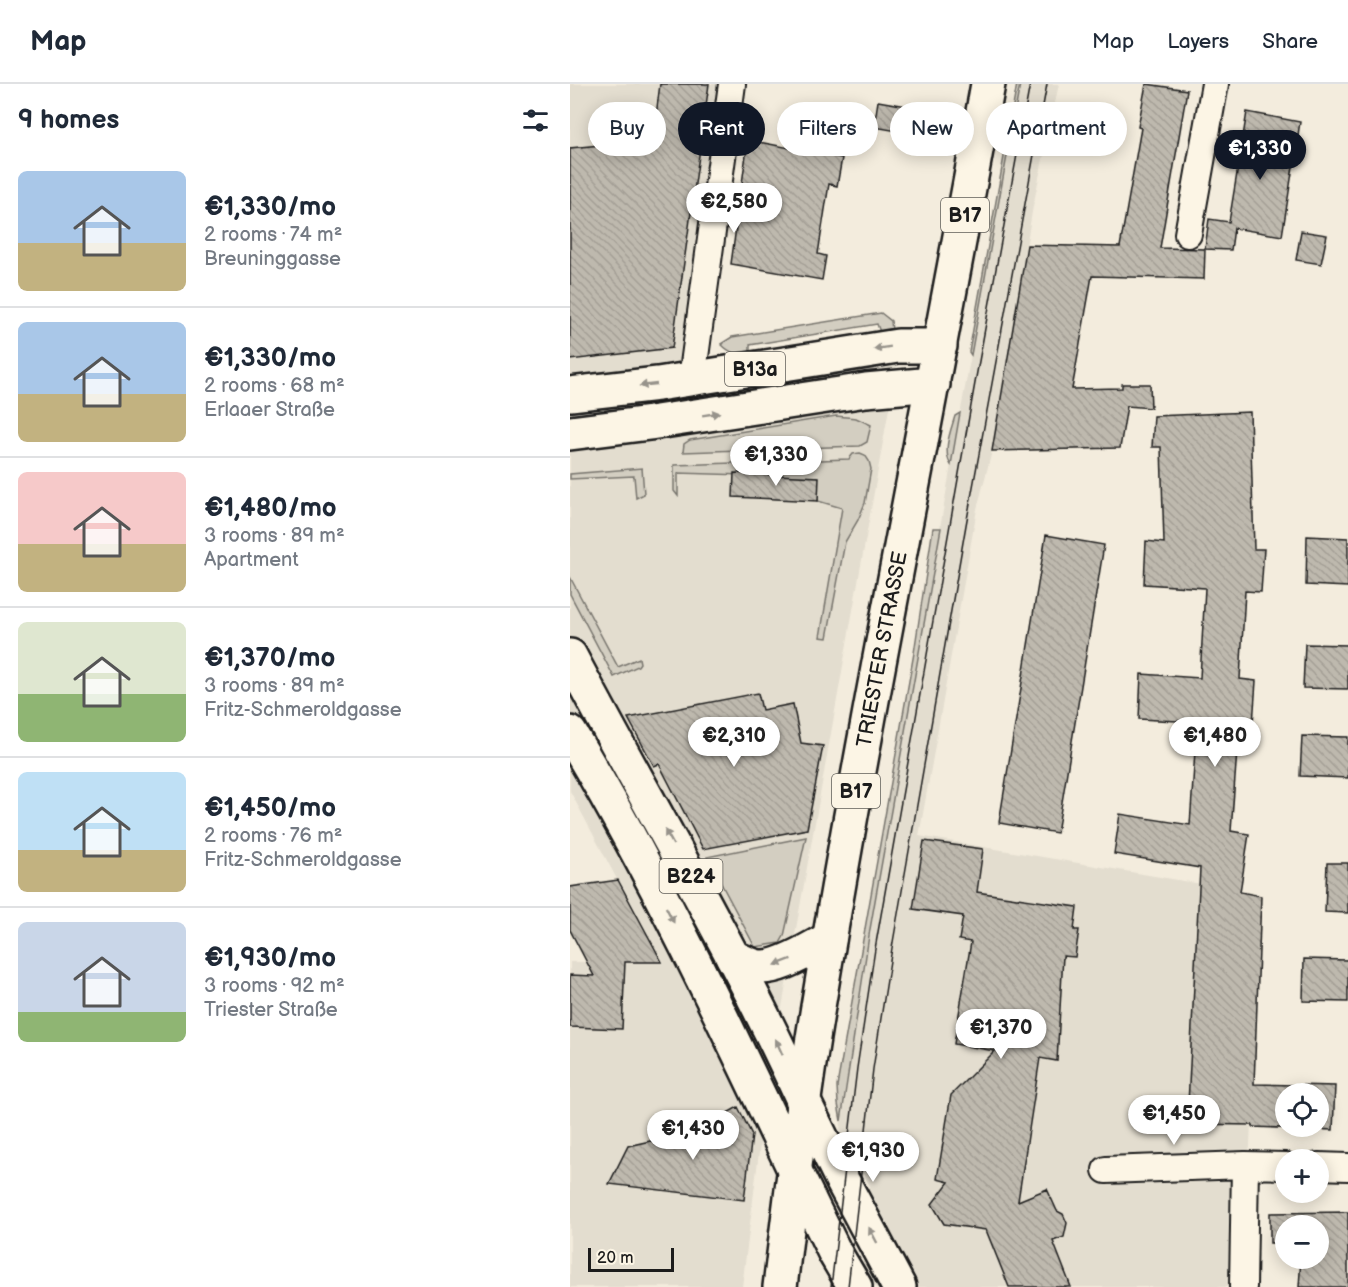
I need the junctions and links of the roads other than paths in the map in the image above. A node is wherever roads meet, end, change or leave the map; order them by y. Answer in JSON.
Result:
{"nodes":[{"id":1,"x":732,"y":84,"type":"edge"},
{"id":2,"x":988,"y":84,"type":"edge"},
{"id":3,"x":1215,"y":84,"type":"edge"},
{"id":4,"x":1188,"y":234,"type":"dead end"},
{"id":5,"x":940,"y":346,"type":"junction"},
{"id":6,"x":692,"y":379,"type":"junction"},
{"id":7,"x":933,"y":384,"type":"junction"},
{"id":8,"x":570,"y":394,"type":"edge"},
{"id":9,"x":570,"y":433,"type":"edge"},
{"id":10,"x":570,"y":656,"type":"edge"},
{"id":11,"x":570,"y":733,"type":"edge"},
{"id":12,"x":829,"y":939,"type":"junction"},
{"id":13,"x":733,"y":957,"type":"junction"},
{"id":14,"x":803,"y":1100,"type":"junction"},
{"id":15,"x":1245,"y":1165,"type":"junction"},
{"id":16,"x":1275,"y":1166,"type":"edge"},
{"id":17,"x":1329,"y":1166,"type":"edge"},
{"id":18,"x":1348,"y":1167,"type":"edge"},
{"id":19,"x":795,"y":1169,"type":"junction"},
{"id":20,"x":1106,"y":1170,"type":"dead end"},
{"id":21,"x":780,"y":1287,"type":"edge"},
{"id":22,"x":855,"y":1287,"type":"edge"},
{"id":23,"x":899,"y":1287,"type":"edge"},
{"id":24,"x":1243,"y":1287,"type":"edge"}],
"edges":[{"from":1,"to":6,"type":"street"},
{"from":2,"to":5,"type":"main road","name":"TRIESTER STRASSE","number":"B17"},
{"from":3,"to":4,"type":"street"},
{"from":5,"to":6,"type":"main road","number":"B13a","one_way":true},
{"from":5,"to":7,"type":"main road","name":"TRIESTER STRASSE","number":"B17"},
{"from":6,"to":8,"type":"main road","number":"B13a","one_way":true},
{"from":9,"to":7,"type":"main road","number":"B13a","one_way":true},
{"from":7,"to":12,"type":"main road","name":"TRIESTER STRASSE","number":"B17"},
{"from":13,"to":10,"type":"main road","number":"B224","one_way":true},
{"from":11,"to":19,"type":"main road","number":"B224","one_way":true},
{"from":12,"to":13,"type":"main road","one_way":true},
{"from":12,"to":14,"type":"main road","name":"TRIESTER STRASSE","number":"B17"},
{"from":14,"to":13,"type":"main road","number":"B224","one_way":true},
{"from":14,"to":19,"type":"main road","name":"TRIESTER STRASSE","number":"B17"},
{"from":23,"to":14,"type":"main road","one_way":true},
{"from":15,"to":16,"type":"street"},
{"from":15,"to":20,"type":"street"},
{"from":15,"to":24,"type":"street"},
{"from":17,"to":18,"type":"street"},
{"from":19,"to":21,"type":"main road","name":"TRIESTER STRASSE","number":"B17"},
{"from":19,"to":22,"type":"main road"}]}
